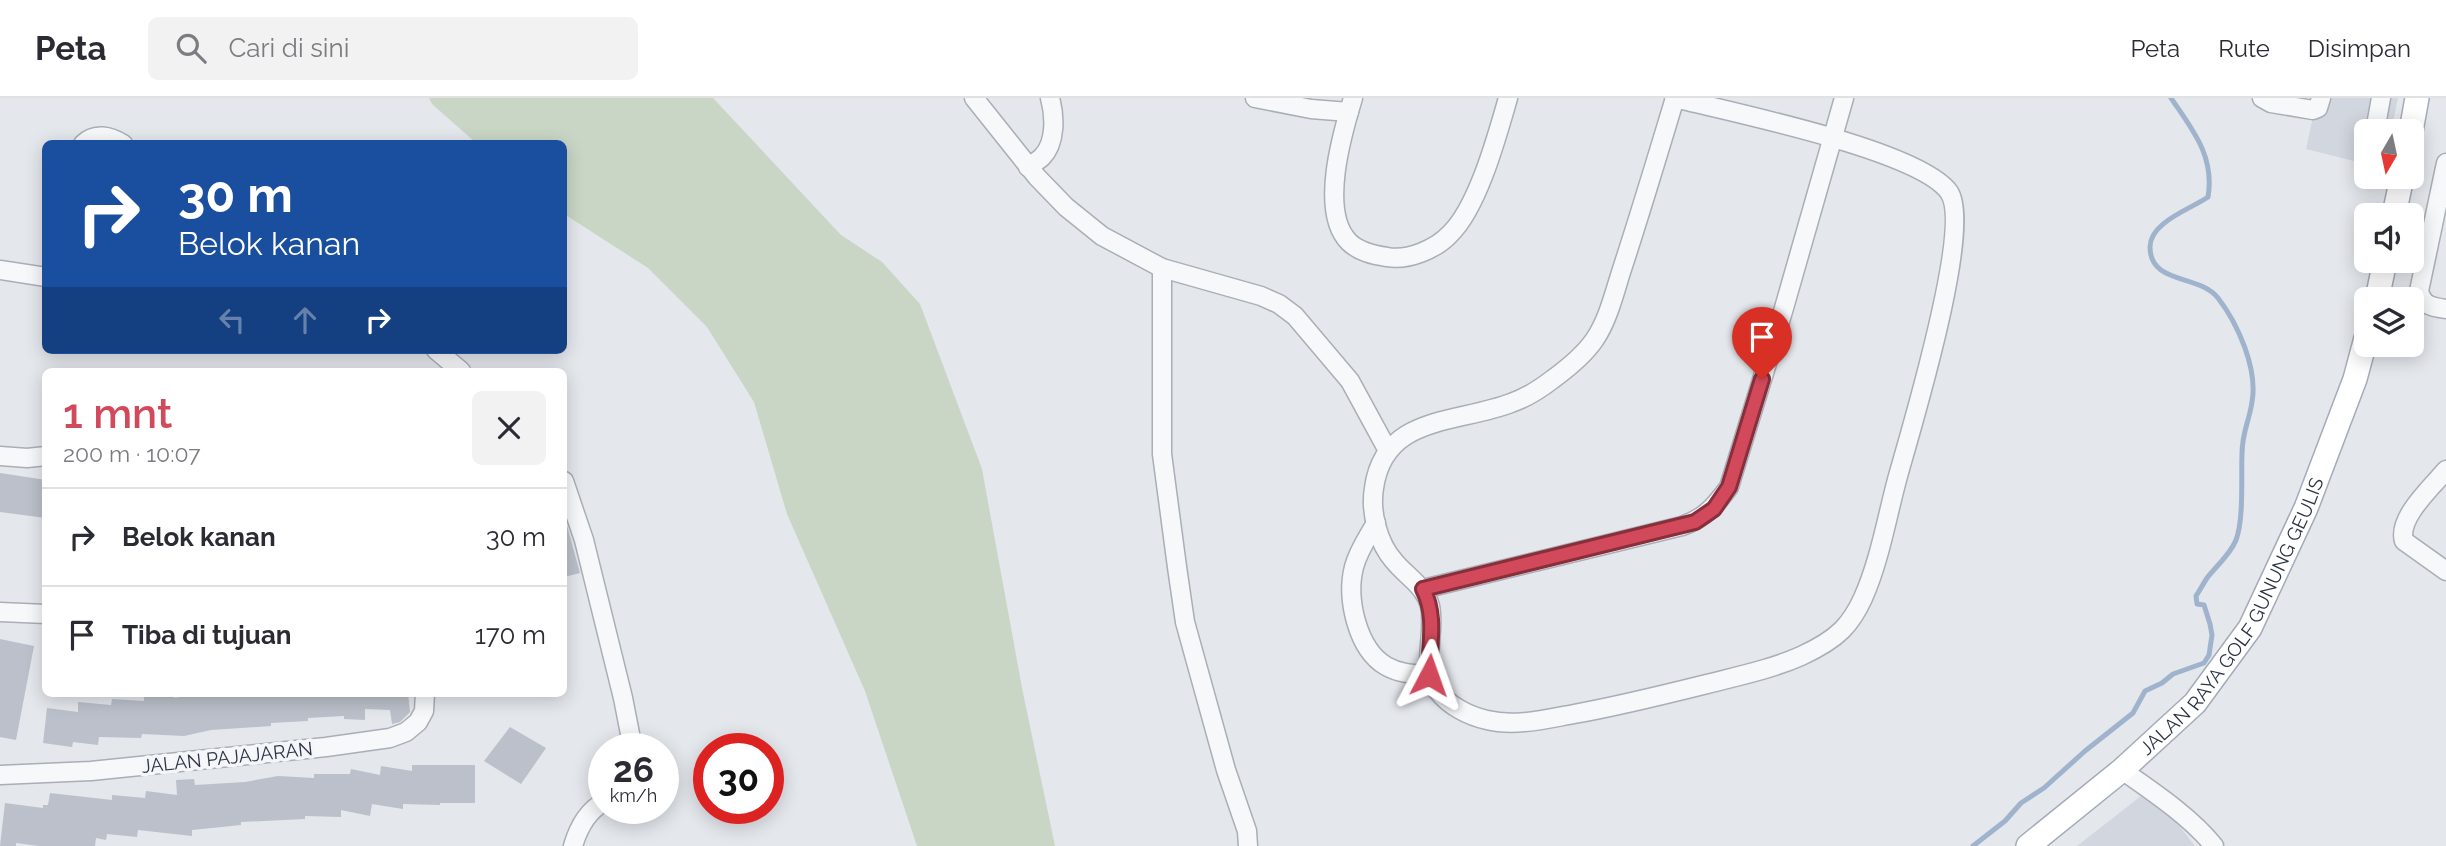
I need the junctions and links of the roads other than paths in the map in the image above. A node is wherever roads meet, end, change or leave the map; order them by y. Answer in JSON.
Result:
{"nodes":[{"id":1,"x":974,"y":98,"type":"edge"},
{"id":2,"x":1050,"y":98,"type":"edge"},
{"id":3,"x":1255,"y":98,"type":"edge"},
{"id":4,"x":1508,"y":98,"type":"edge"},
{"id":5,"x":1674,"y":98,"type":"edge"},
{"id":6,"x":1844,"y":98,"type":"edge"},
{"id":7,"x":2262,"y":98,"type":"edge"},
{"id":8,"x":2321,"y":98,"type":"edge"},
{"id":9,"x":2381,"y":98,"type":"edge"},
{"id":10,"x":2417,"y":98,"type":"edge"},
{"id":11,"x":1351,"y":105,"type":"edge"},
{"id":12,"x":2377,"y":119,"type":"edge"},
{"id":13,"x":2413,"y":119,"type":"edge"},
{"id":14,"x":1833,"y":138,"type":"junction"},
{"id":15,"x":88,"y":140,"type":"edge"},
{"id":16,"x":116,"y":140,"type":"edge"},
{"id":17,"x":2446,"y":163,"type":"edge"},
{"id":18,"x":1028,"y":167,"type":"junction"},
{"id":19,"x":1163,"y":268,"type":"junction"},
{"id":20,"x":0,"y":270,"type":"edge"},
{"id":21,"x":42,"y":272,"type":"edge"},
{"id":22,"x":2446,"y":309,"type":"edge"},
{"id":23,"x":441,"y":354,"type":"edge"},
{"id":24,"x":2361,"y":357,"type":"edge"},
{"id":25,"x":457,"y":368,"type":"edge"},
{"id":26,"x":1387,"y":449,"type":"junction"},
{"id":27,"x":0,"y":456,"type":"edge"},
{"id":28,"x":42,"y":456,"type":"edge"},
{"id":29,"x":2446,"y":470,"type":"edge"},
{"id":30,"x":567,"y":490,"type":"edge"},
{"id":31,"x":1376,"y":523,"type":"junction"},
{"id":32,"x":2446,"y":571,"type":"edge"},
{"id":33,"x":1423,"y":589,"type":"junction"},
{"id":34,"x":0,"y":612,"type":"edge"},
{"id":35,"x":42,"y":614,"type":"edge"},
{"id":36,"x":1429,"y":675,"type":"junction"},
{"id":37,"x":425,"y":697,"type":"edge"},
{"id":38,"x":630,"y":733,"type":"edge"},
{"id":39,"x":2122,"y":770,"type":"junction"},
{"id":40,"x":0,"y":775,"type":"edge"},
{"id":41,"x":588,"y":816,"type":"edge"},
{"id":42,"x":573,"y":846,"type":"edge"},
{"id":43,"x":1248,"y":846,"type":"edge"},
{"id":44,"x":2028,"y":846,"type":"edge"},
{"id":45,"x":2214,"y":846,"type":"edge"}],
"edges":[{"from":1,"to":18,"type":"street"},
{"from":2,"to":18,"type":"street"},
{"from":3,"to":11,"type":"street"},
{"from":4,"to":11,"type":"street"},
{"from":5,"to":14,"type":"street"},
{"from":5,"to":26,"type":"street"},
{"from":6,"to":14,"type":"street"},
{"from":7,"to":8,"type":"street"},
{"from":9,"to":12,"type":"street"},
{"from":10,"to":13,"type":"main road"},
{"from":14,"to":33,"type":"street"},
{"from":14,"to":36,"type":"street"},
{"from":15,"to":16,"type":"street"},
{"from":17,"to":22,"type":"street"},
{"from":18,"to":19,"type":"street"},
{"from":19,"to":26,"type":"street"},
{"from":19,"to":43,"type":"street"},
{"from":20,"to":21,"type":"street"},
{"from":23,"to":25,"type":"street"},
{"from":24,"to":39,"type":"main road","name":"JALAN RAYA GOLF GUNUNG GEULIS"},
{"from":26,"to":31,"type":"street"},
{"from":27,"to":28,"type":"street"},
{"from":29,"to":32,"type":"street"},
{"from":30,"to":38,"type":"street"},
{"from":31,"to":33,"type":"street"},
{"from":31,"to":36,"type":"street"},
{"from":33,"to":36,"type":"street"},
{"from":34,"to":35,"type":"street"},
{"from":37,"to":40,"type":"street","name":"JALAN PAJAJARAN"},
{"from":39,"to":44,"type":"main road","name":"JALAN RAYA GOLF GUNUNG GEULIS"},
{"from":39,"to":45,"type":"street"},
{"from":41,"to":42,"type":"street"}]}
